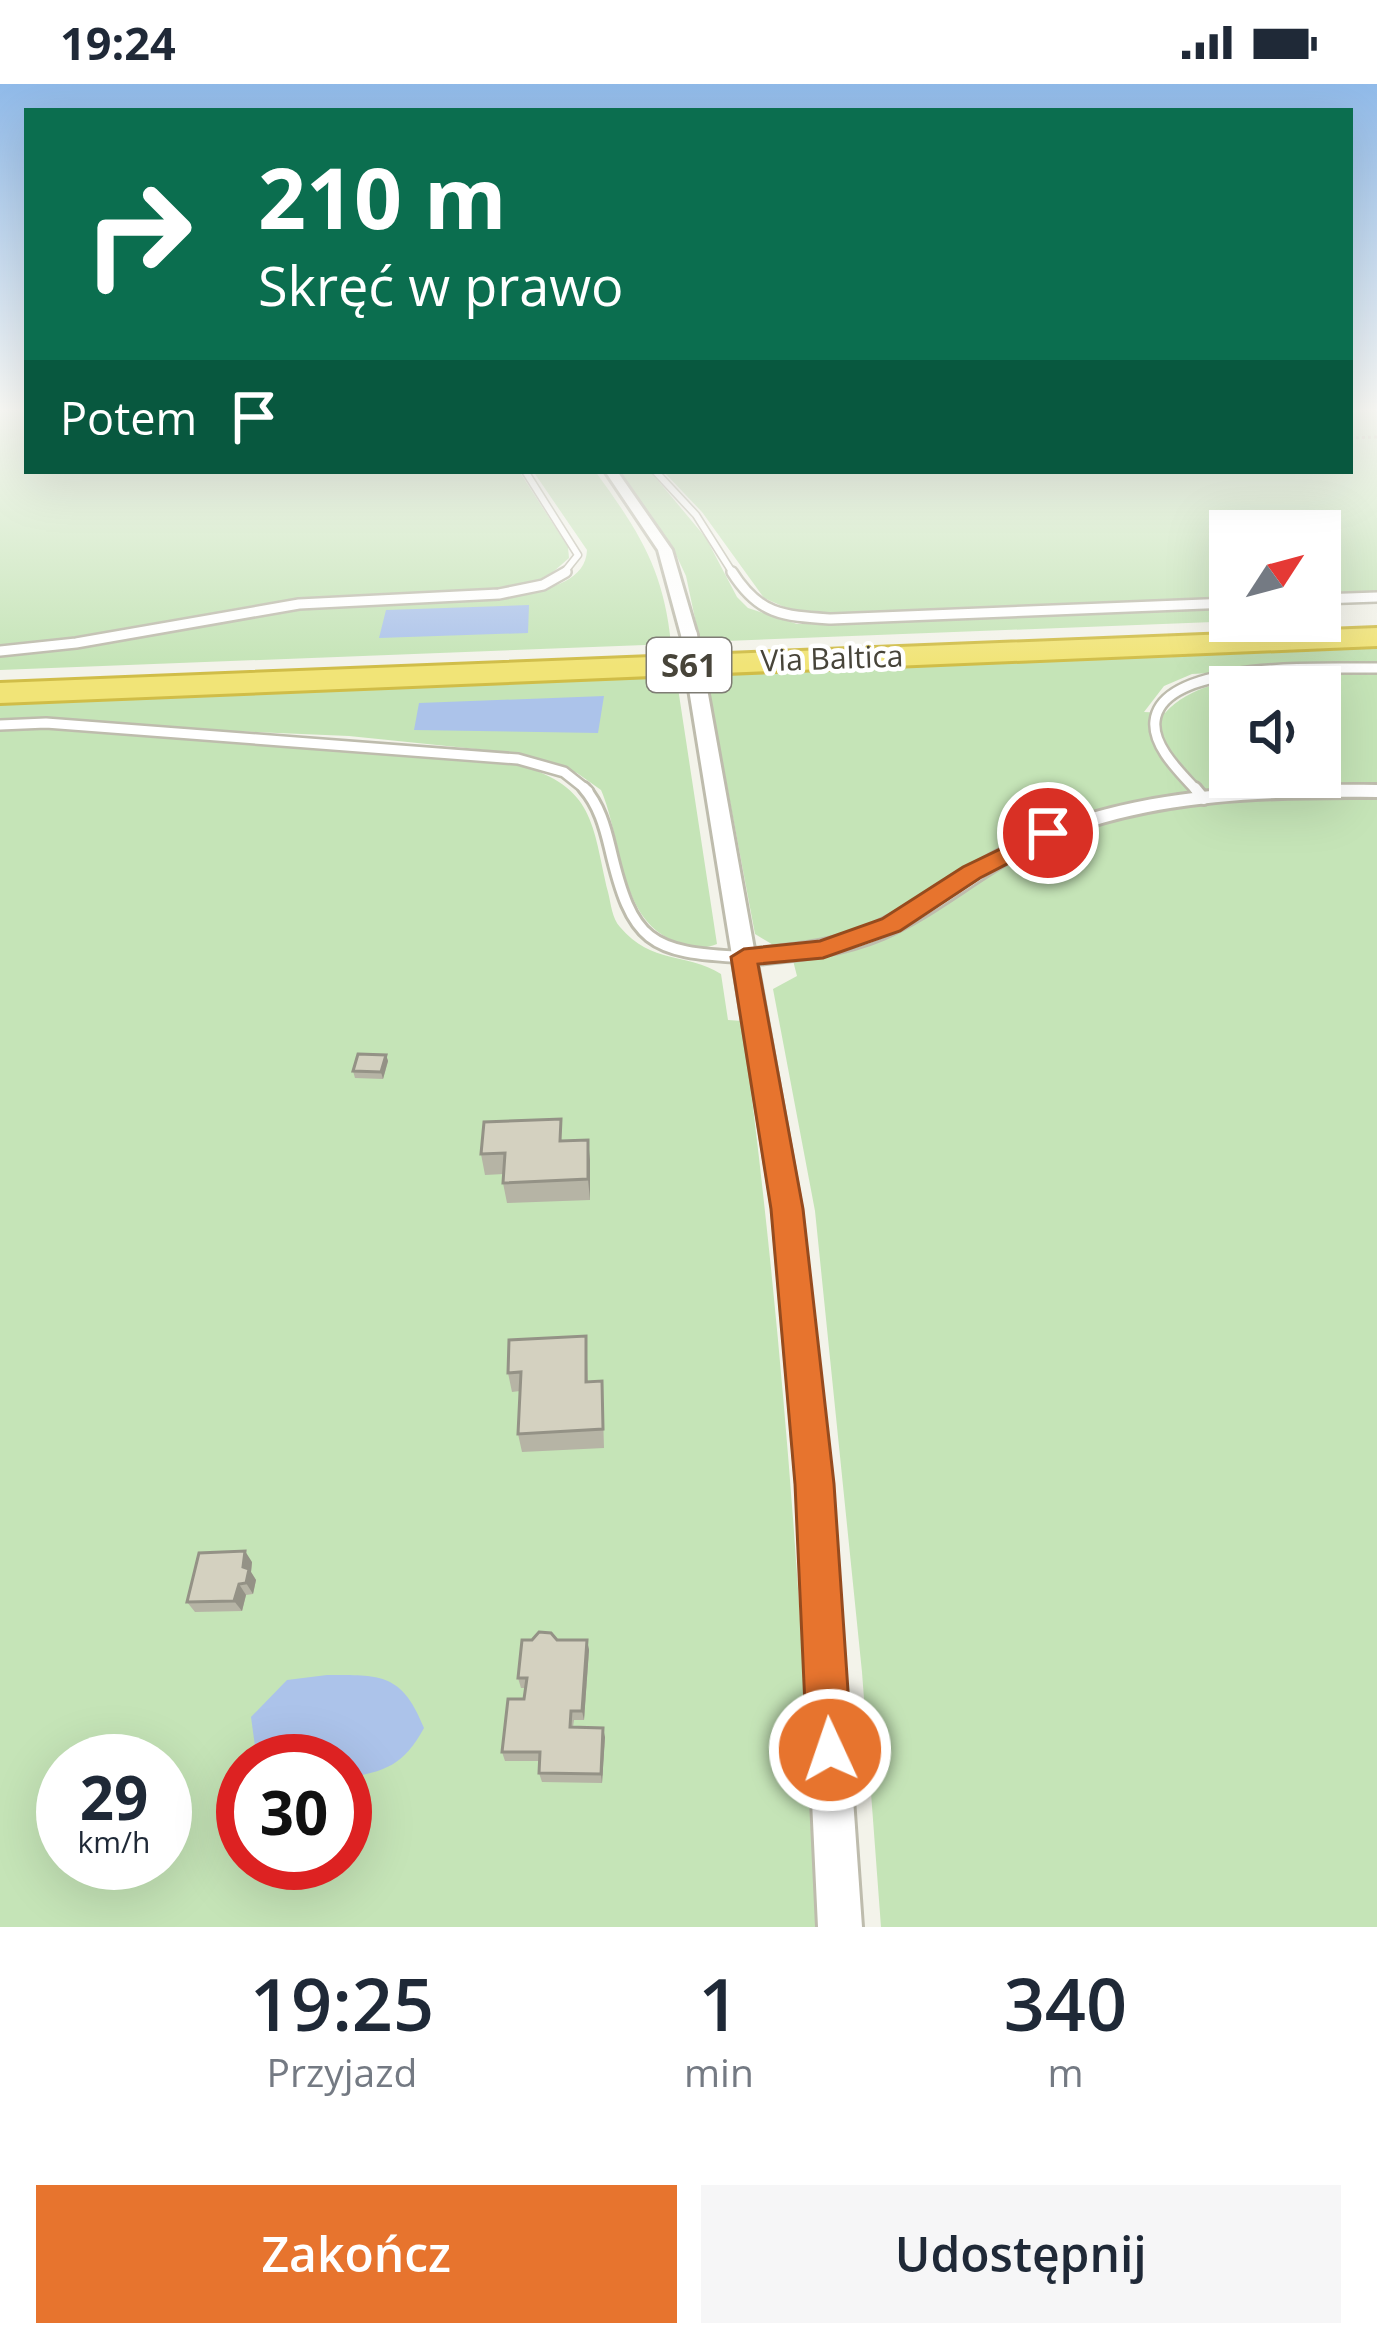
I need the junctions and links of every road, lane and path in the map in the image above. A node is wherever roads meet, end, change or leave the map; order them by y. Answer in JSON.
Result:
{"nodes":[{"id":1,"x":540,"y":494,"type":"edge"},
{"id":2,"x":627,"y":494,"type":"edge"},
{"id":3,"x":677,"y":494,"type":"edge"},
{"id":4,"x":1377,"y":597,"type":"edge"},
{"id":5,"x":1341,"y":598,"type":"edge"},
{"id":6,"x":1209,"y":604,"type":"edge"},
{"id":7,"x":1377,"y":624,"type":"edge"},
{"id":8,"x":1377,"y":637,"type":"edge"},
{"id":9,"x":0,"y":651,"type":"edge"},
{"id":10,"x":1377,"y":668,"type":"edge"},
{"id":11,"x":0,"y":678,"type":"edge"},
{"id":12,"x":0,"y":693,"type":"edge"},
{"id":13,"x":0,"y":725,"type":"edge"},
{"id":14,"x":1377,"y":791,"type":"edge"},
{"id":15,"x":1204,"y":799,"type":"junction"},
{"id":16,"x":744,"y":957,"type":"junction"},
{"id":17,"x":840,"y":1927,"type":"edge"}],
"edges":[{"from":1,"to":9,"type":"lane"},
{"from":2,"to":16,"type":"street","bridge":true},
{"from":3,"to":6,"type":"lane"},
{"from":4,"to":5,"type":"lane"},
{"from":7,"to":11,"type":"highway","name":"Via Baltica","number":"S61"},
{"from":8,"to":12,"type":"highway","name":"Via Baltica","number":"S61"},
{"from":10,"to":15,"type":"lane"},
{"from":13,"to":16,"type":"lane"},
{"from":14,"to":15,"type":"street"},
{"from":15,"to":16,"type":"street"},
{"from":16,"to":17,"type":"street"}]}
